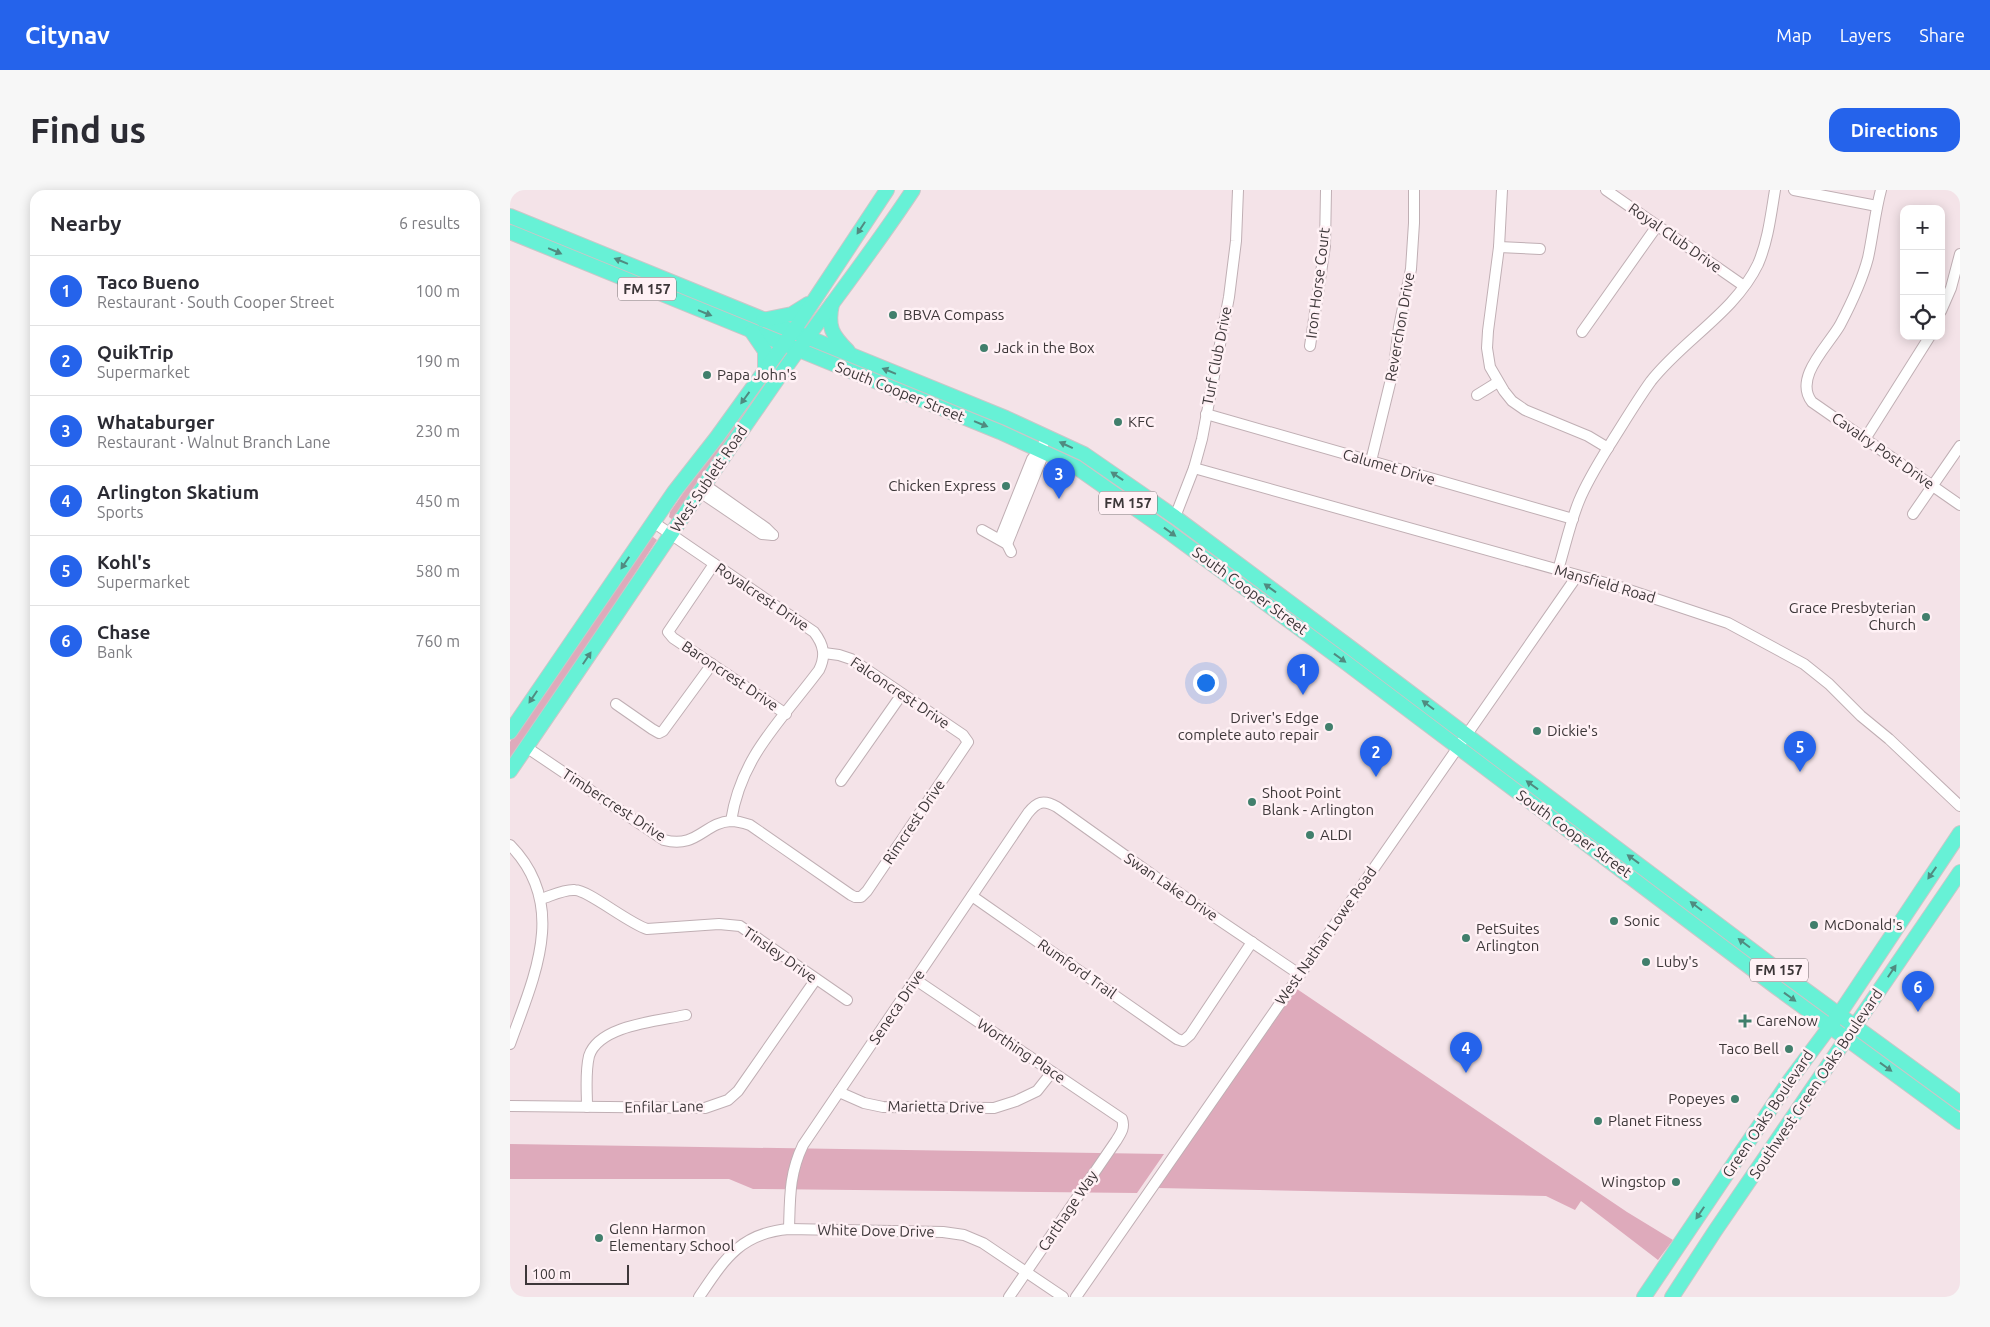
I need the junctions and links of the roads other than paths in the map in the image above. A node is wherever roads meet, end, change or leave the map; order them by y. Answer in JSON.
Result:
{"nodes":[{"id":1,"x":886,"y":190,"type":"edge"},
{"id":2,"x":914,"y":190,"type":"edge"},
{"id":3,"x":1238,"y":190,"type":"edge"},
{"id":4,"x":1326,"y":190,"type":"edge"},
{"id":5,"x":1414,"y":190,"type":"edge"},
{"id":6,"x":1502,"y":190,"type":"edge"},
{"id":7,"x":1606,"y":190,"type":"edge"},
{"id":8,"x":1776,"y":190,"type":"edge"},
{"id":9,"x":1794,"y":190,"type":"edge"},
{"id":10,"x":1881,"y":190,"type":"edge"},
{"id":11,"x":1877,"y":206,"type":"junction"},
{"id":12,"x":510,"y":216,"type":"edge"},
{"id":13,"x":1658,"y":226,"type":"junction"},
{"id":14,"x":510,"y":232,"type":"edge"},
{"id":15,"x":1499,"y":247,"type":"junction"},
{"id":16,"x":1540,"y":249,"type":"dead end"},
{"id":17,"x":1960,"y":254,"type":"edge"},
{"id":18,"x":1744,"y":286,"type":"junction"},
{"id":19,"x":813,"y":301,"type":"junction"},
{"id":20,"x":1945,"y":302,"type":"edge"},
{"id":21,"x":832,"y":303,"type":"junction"},
{"id":22,"x":763,"y":320,"type":"junction"},
{"id":23,"x":751,"y":331,"type":"junction"},
{"id":24,"x":792,"y":332,"type":"junction"},
{"id":25,"x":1582,"y":332,"type":"dead end"},
{"id":26,"x":807,"y":338,"type":"junction"},
{"id":27,"x":1927,"y":340,"type":"edge"},
{"id":28,"x":783,"y":344,"type":"junction"},
{"id":29,"x":1310,"y":346,"type":"dead end"},
{"id":30,"x":798,"y":350,"type":"junction"},
{"id":31,"x":852,"y":356,"type":"junction"},
{"id":32,"x":822,"y":360,"type":"junction"},
{"id":33,"x":765,"y":370,"type":"junction"},
{"id":34,"x":778,"y":378,"type":"junction"},
{"id":35,"x":1498,"y":382,"type":"junction"},
{"id":36,"x":1476,"y":395,"type":"dead end"},
{"id":37,"x":1206,"y":414,"type":"junction"},
{"id":38,"x":1047,"y":437,"type":"junction"},
{"id":39,"x":1865,"y":439,"type":"junction"},
{"id":40,"x":1960,"y":446,"type":"edge"},
{"id":41,"x":1608,"y":448,"type":"junction"},
{"id":42,"x":1040,"y":450,"type":"junction"},
{"id":43,"x":1371,"y":461,"type":"junction"},
{"id":44,"x":1194,"y":468,"type":"junction"},
{"id":45,"x":1932,"y":486,"type":"junction"},
{"id":46,"x":703,"y":489,"type":"junction"},
{"id":47,"x":1960,"y":505,"type":"edge"},
{"id":48,"x":734,"y":511,"type":"dead end"},
{"id":49,"x":1913,"y":514,"type":"dead end"},
{"id":50,"x":1175,"y":517,"type":"junction"},
{"id":51,"x":1573,"y":519,"type":"junction"},
{"id":52,"x":653,"y":522,"type":"junction"},
{"id":53,"x":982,"y":530,"type":"dead end"},
{"id":54,"x":671,"y":535,"type":"junction"},
{"id":55,"x":714,"y":564,"type":"junction"},
{"id":56,"x":1558,"y":570,"type":"junction"},
{"id":57,"x":1577,"y":576,"type":"junction"},
{"id":58,"x":1309,"y":616,"type":"junction"},
{"id":59,"x":1300,"y":629,"type":"junction"},
{"id":60,"x":824,"y":653,"type":"junction"},
{"id":61,"x":712,"y":664,"type":"junction"},
{"id":62,"x":902,"y":694,"type":"junction"},
{"id":63,"x":616,"y":704,"type":"dead end"},
{"id":64,"x":786,"y":714,"type":"junction"},
{"id":65,"x":510,"y":731,"type":"edge"},
{"id":66,"x":1466,"y":735,"type":"junction"},
{"id":67,"x":966,"y":746,"type":"joint"},
{"id":68,"x":526,"y":747,"type":"junction"},
{"id":69,"x":1458,"y":747,"type":"junction"},
{"id":70,"x":510,"y":770,"type":"edge"},
{"id":71,"x":840,"y":782,"type":"dead end"},
{"id":72,"x":1041,"y":801,"type":"joint"},
{"id":73,"x":1960,"y":806,"type":"edge"},
{"id":74,"x":731,"y":821,"type":"junction"},
{"id":75,"x":1960,"y":833,"type":"edge"},
{"id":76,"x":511,"y":849,"type":"edge"},
{"id":77,"x":1960,"y":872,"type":"edge"},
{"id":78,"x":972,"y":896,"type":"junction"},
{"id":79,"x":541,"y":899,"type":"junction"},
{"id":80,"x":1252,"y":942,"type":"junction"},
{"id":81,"x":1299,"y":974,"type":"junction"},
{"id":82,"x":816,"y":979,"type":"junction"},
{"id":83,"x":916,"y":980,"type":"junction"},
{"id":84,"x":847,"y":1000,"type":"dead end"},
{"id":85,"x":1840,"y":1013,"type":"junction"},
{"id":86,"x":686,"y":1015,"type":"dead end"},
{"id":87,"x":1830,"y":1026,"type":"junction"},
{"id":88,"x":1856,"y":1026,"type":"junction"},
{"id":89,"x":1847,"y":1038,"type":"junction"},
{"id":90,"x":510,"y":1044,"type":"edge"},
{"id":91,"x":1052,"y":1072,"type":"junction"},
{"id":92,"x":839,"y":1092,"type":"junction"},
{"id":93,"x":1960,"y":1103,"type":"edge"},
{"id":94,"x":510,"y":1106,"type":"edge"},
{"id":95,"x":587,"y":1107,"type":"junction"},
{"id":96,"x":1960,"y":1122,"type":"edge"},
{"id":97,"x":1124,"y":1124,"type":"joint"},
{"id":98,"x":1728,"y":1173,"type":"junction"},
{"id":99,"x":1747,"y":1185,"type":"junction"},
{"id":100,"x":789,"y":1229,"type":"junction"},
{"id":101,"x":1026,"y":1272,"type":"junction"},
{"id":102,"x":699,"y":1297,"type":"edge"},
{"id":103,"x":1009,"y":1297,"type":"edge"},
{"id":104,"x":1063,"y":1297,"type":"edge"},
{"id":105,"x":1076,"y":1297,"type":"edge"},
{"id":106,"x":1644,"y":1297,"type":"edge"},
{"id":107,"x":1672,"y":1297,"type":"edge"}],
"edges":[{"from":1,"to":19,"type":"main road","name":"West Sublett Road","one_way":true},
{"from":2,"to":21,"type":"main road","name":"West Sublett Road"},
{"from":3,"to":37,"type":"street","name":"Turf Club Drive"},
{"from":4,"to":29,"type":"street","name":"Iron Horse Court"},
{"from":5,"to":43,"type":"street","name":"Reverchon Drive"},
{"from":6,"to":15,"type":"street"},
{"from":7,"to":13,"type":"street","name":"Royal Club Drive"},
{"from":8,"to":18,"type":"street"},
{"from":9,"to":11,"type":"street"},
{"from":10,"to":11,"type":"street"},
{"from":11,"to":39,"type":"street","name":"Cavalry Post Drive"},
{"from":22,"to":12,"type":"main road","name":"South Cooper Street","number":"FM 157","one_way":true},
{"from":13,"to":18,"type":"street","name":"Royal Club Drive"},
{"from":13,"to":25,"type":"street"},
{"from":14,"to":23,"type":"main road","name":"South Cooper Street","number":"FM 157","one_way":true},
{"from":15,"to":16,"type":"street"},
{"from":15,"to":35,"type":"street"},
{"from":17,"to":20,"type":"street"},
{"from":18,"to":41,"type":"street"},
{"from":19,"to":22,"type":"main road"},
{"from":19,"to":24,"type":"main road","name":"West Sublett Road"},
{"from":21,"to":26,"type":"main road","name":"West Sublett Road"},
{"from":21,"to":31,"type":"main road"},
{"from":22,"to":24,"type":"main road","name":"South Cooper Street","number":"FM 157"},
{"from":23,"to":28,"type":"main road","name":"South Cooper Street","number":"FM 157"},
{"from":23,"to":33,"type":"main road"},
{"from":24,"to":26,"type":"main road","name":"South Cooper Street","number":"FM 157"},
{"from":24,"to":28,"type":"main road","name":"West Sublett Road"},
{"from":26,"to":30,"type":"main road","name":"West Sublett Road"},
{"from":26,"to":31,"type":"main road","name":"South Cooper Street","number":"FM 157"},
{"from":27,"to":39,"type":"street"},
{"from":28,"to":30,"type":"main road","name":"South Cooper Street","number":"FM 157"},
{"from":28,"to":33,"type":"main road","name":"West Sublett Road"},
{"from":30,"to":32,"type":"main road","name":"South Cooper Street","number":"FM 157"},
{"from":30,"to":34,"type":"main road","name":"West Sublett Road"},
{"from":38,"to":31,"type":"main road","name":"South Cooper Street","number":"FM 157","one_way":true},
{"from":32,"to":34,"type":"main road"},
{"from":32,"to":42,"type":"main road","name":"South Cooper Street","number":"FM 157","one_way":true},
{"from":33,"to":52,"type":"main road","name":"West Sublett Road","one_way":true},
{"from":34,"to":46,"type":"main road","name":"West Sublett Road"},
{"from":35,"to":36,"type":"street"},
{"from":35,"to":41,"type":"street"},
{"from":37,"to":43,"type":"street","name":"Calumet Drive"},
{"from":37,"to":44,"type":"street","name":"Turf Club Drive"},
{"from":38,"to":42,"type":"street"},
{"from":50,"to":38,"type":"main road","name":"South Cooper Street","number":"FM 157","one_way":true},
{"from":39,"to":45,"type":"street","name":"Cavalry Post Drive"},
{"from":40,"to":45,"type":"street"},
{"from":41,"to":51,"type":"street"},
{"from":42,"to":53,"type":"street"},
{"from":42,"to":59,"type":"main road","name":"South Cooper Street","number":"FM 157","one_way":true},
{"from":43,"to":51,"type":"street","name":"Calumet Drive"},
{"from":44,"to":50,"type":"street","name":"Turf Club Drive"},
{"from":44,"to":56,"type":"street","name":"Mansfield Road"},
{"from":45,"to":47,"type":"street","name":"Cavalry Post Drive"},
{"from":45,"to":49,"type":"street"},
{"from":46,"to":48,"type":"street"},
{"from":46,"to":54,"type":"main road","name":"West Sublett Road"},
{"from":58,"to":50,"type":"main road","name":"South Cooper Street","number":"FM 157","one_way":true},
{"from":51,"to":56,"type":"street"},
{"from":52,"to":54,"type":"street","name":"Royalcrest Drive"},
{"from":52,"to":65,"type":"main road","name":"West Sublett Road","one_way":true},
{"from":54,"to":55,"type":"street","name":"Royalcrest Drive"},
{"from":68,"to":54,"type":"main road","name":"West Sublett Road","one_way":true},
{"from":55,"to":60,"type":"street","name":"Royalcrest Drive"},
{"from":55,"to":61,"type":"street","name":"Baroncrest Drive"},
{"from":56,"to":57,"type":"street","name":"Mansfield Road"},
{"from":57,"to":66,"type":"street","name":"West Nathan Lowe Road"},
{"from":57,"to":73,"type":"street","name":"Mansfield Road"},
{"from":58,"to":59,"type":"main road"},
{"from":66,"to":58,"type":"main road","name":"South Cooper Street","number":"FM 157","one_way":true},
{"from":59,"to":69,"type":"main road","name":"South Cooper Street","number":"FM 157","one_way":true},
{"from":60,"to":62,"type":"street","name":"Falconcrest Drive"},
{"from":60,"to":64,"type":"street"},
{"from":61,"to":63,"type":"street"},
{"from":61,"to":64,"type":"street","name":"Baroncrest Drive"},
{"from":62,"to":67,"type":"street","name":"Falconcrest Drive"},
{"from":62,"to":71,"type":"street"},
{"from":64,"to":74,"type":"street"},
{"from":66,"to":69,"type":"street","name":"West Nathan Lowe Road"},
{"from":85,"to":66,"type":"main road","name":"South Cooper Street","number":"FM 157","one_way":true},
{"from":67,"to":74,"type":"street","name":"Rimcrest Drive"},
{"from":68,"to":70,"type":"main road","name":"West Sublett Road"},
{"from":68,"to":74,"type":"street","name":"Timbercrest Drive"},
{"from":69,"to":81,"type":"street","name":"West Nathan Lowe Road"},
{"from":69,"to":87,"type":"main road","name":"South Cooper Street","number":"FM 157","one_way":true},
{"from":72,"to":78,"type":"street","name":"Seneca Drive"},
{"from":72,"to":80,"type":"street","name":"Swan Lake Drive"},
{"from":75,"to":85,"type":"main road","name":"Green Oaks Boulevard","one_way":true},
{"from":76,"to":79,"type":"street"},
{"from":88,"to":77,"type":"main road","name":"Southwest Green Oaks Boulevard","one_way":true},
{"from":78,"to":80,"type":"street","name":"Rumford Trail"},
{"from":78,"to":83,"type":"street","name":"Seneca Drive"},
{"from":79,"to":82,"type":"street","name":"Tinsley Drive"},
{"from":79,"to":90,"type":"street"},
{"from":80,"to":81,"type":"street","name":"Swan Lake Drive"},
{"from":81,"to":105,"type":"street","name":"West Nathan Lowe Road"},
{"from":82,"to":84,"type":"street","name":"Tinsley Drive"},
{"from":82,"to":95,"type":"street","name":"Enfilar Lane"},
{"from":83,"to":91,"type":"street","name":"Worthing Place"},
{"from":83,"to":92,"type":"street","name":"Seneca Drive"},
{"from":85,"to":87,"type":"main road","name":"Green Oaks Boulevard"},
{"from":85,"to":88,"type":"main road","name":"South Cooper Street","number":"FM 157"},
{"from":86,"to":95,"type":"street"},
{"from":87,"to":89,"type":"main road","name":"South Cooper Street","number":"FM 157"},
{"from":87,"to":98,"type":"main road","name":"Green Oaks Boulevard"},
{"from":88,"to":89,"type":"main road","name":"Southwest Green Oaks Boulevard"},
{"from":88,"to":93,"type":"main road","name":"South Cooper Street","number":"FM 157"},
{"from":89,"to":96,"type":"main road","name":"South Cooper Street","number":"FM 157","one_way":true},
{"from":89,"to":99,"type":"main road","name":"Southwest Green Oaks Boulevard"},
{"from":91,"to":92,"type":"street","name":"Marietta Drive"},
{"from":91,"to":97,"type":"street","name":"Worthing Place"},
{"from":92,"to":100,"type":"street","name":"Seneca Drive"},
{"from":94,"to":95,"type":"street","name":"Enfilar Lane"},
{"from":97,"to":101,"type":"street","name":"Carthage Way"},
{"from":98,"to":99,"type":"main road"},
{"from":98,"to":106,"type":"main road","name":"Green Oaks Boulevard","one_way":true},
{"from":99,"to":107,"type":"main road","name":"Southwest Green Oaks Boulevard"},
{"from":100,"to":101,"type":"street","name":"White Dove Drive"},
{"from":100,"to":102,"type":"street","name":"White Dove Drive"},
{"from":101,"to":103,"type":"street","name":"Carthage Way"},
{"from":101,"to":104,"type":"street","name":"White Dove Drive"}]}
